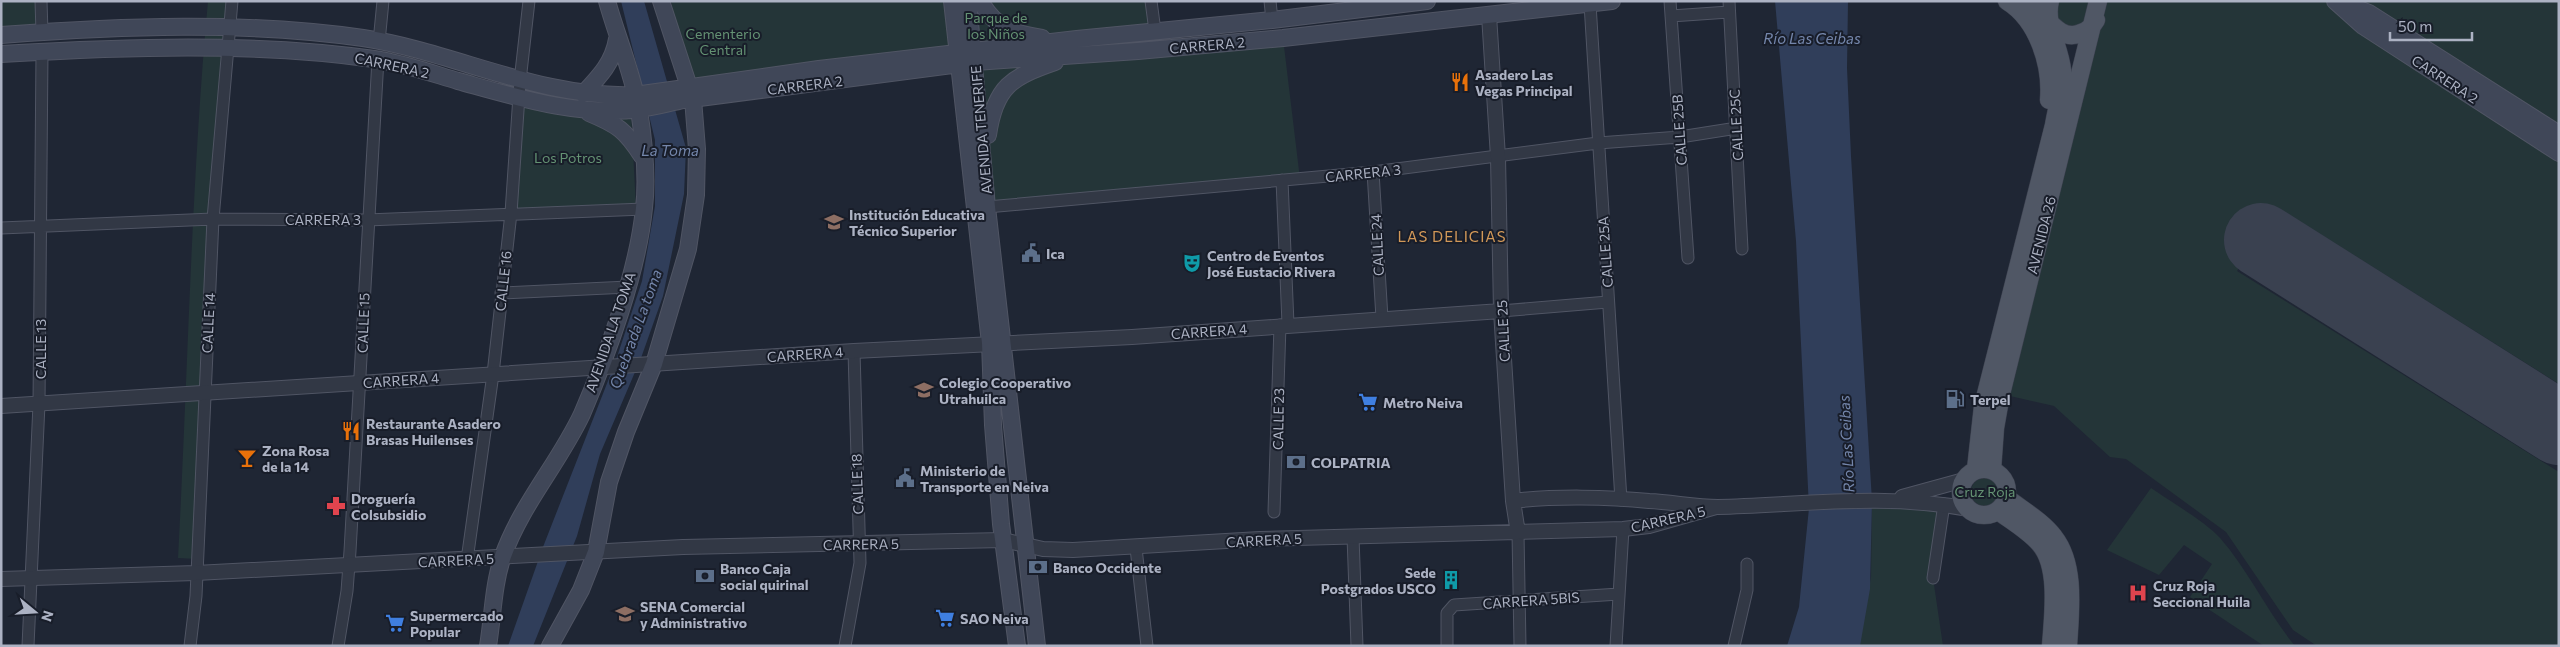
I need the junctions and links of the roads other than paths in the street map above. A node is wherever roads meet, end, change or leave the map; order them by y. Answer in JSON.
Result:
{"nodes":[{"id":1,"x":41,"y":1,"type":"edge"},
{"id":2,"x":232,"y":1,"type":"edge"},
{"id":3,"x":383,"y":1,"type":"edge"},
{"id":4,"x":529,"y":1,"type":"edge"},
{"id":5,"x":607,"y":1,"type":"edge"},
{"id":6,"x":661,"y":1,"type":"edge"},
{"id":7,"x":952,"y":1,"type":"edge"},
{"id":8,"x":968,"y":1,"type":"edge"},
{"id":9,"x":980,"y":1,"type":"edge"},
{"id":10,"x":1151,"y":1,"type":"edge"},
{"id":11,"x":1270,"y":1,"type":"edge"},
{"id":12,"x":1427,"y":1,"type":"edge"},
{"id":13,"x":1612,"y":1,"type":"edge"},
{"id":14,"x":1670,"y":1,"type":"edge"},
{"id":15,"x":2007,"y":1,"type":"edge"},
{"id":16,"x":2025,"y":1,"type":"edge"},
{"id":17,"x":2050,"y":1,"type":"edge"},
{"id":18,"x":2098,"y":1,"type":"edge"},
{"id":19,"x":2103,"y":1,"type":"edge"},
{"id":20,"x":2335,"y":1,"type":"edge"},
{"id":21,"x":2339,"y":1,"type":"edge"},
{"id":22,"x":1374,"y":4,"type":"edge"},
{"id":23,"x":1590,"y":4,"type":"junction"},
{"id":24,"x":1729,"y":6,"type":"edge"},
{"id":25,"x":1489,"y":15,"type":"junction"},
{"id":26,"x":1671,"y":16,"type":"junction"},
{"id":27,"x":1272,"y":20,"type":"junction"},
{"id":28,"x":2050,"y":22,"type":"junction"},
{"id":29,"x":2093,"y":25,"type":"junction"},
{"id":30,"x":229,"y":26,"type":"junction"},
{"id":31,"x":1155,"y":31,"type":"junction"},
{"id":32,"x":42,"y":32,"type":"junction"},
{"id":33,"x":1,"y":34,"type":"edge"},
{"id":34,"x":617,"y":36,"type":"junction"},
{"id":35,"x":1077,"y":39,"type":"junction"},
{"id":36,"x":379,"y":42,"type":"junction"},
{"id":37,"x":227,"y":48,"type":"junction"},
{"id":38,"x":42,"y":52,"type":"junction"},
{"id":39,"x":1,"y":54,"type":"edge"},
{"id":40,"x":1074,"y":56,"type":"junction"},
{"id":41,"x":966,"y":58,"type":"junction"},
{"id":42,"x":378,"y":59,"type":"junction"},
{"id":43,"x":520,"y":81,"type":"junction"},
{"id":44,"x":686,"y":93,"type":"junction"},
{"id":45,"x":519,"y":98,"type":"junction"},
{"id":46,"x":582,"y":101,"type":"junction"},
{"id":47,"x":640,"y":102,"type":"junction"},
{"id":48,"x":1736,"y":128,"type":"junction"},
{"id":49,"x":2559,"y":134,"type":"edge"},
{"id":50,"x":1680,"y":137,"type":"junction"},
{"id":51,"x":1598,"y":143,"type":"junction"},
{"id":52,"x":2559,"y":153,"type":"edge"},
{"id":53,"x":1498,"y":157,"type":"junction"},
{"id":54,"x":644,"y":158,"type":"junction"},
{"id":55,"x":984,"y":162,"type":"junction"},
{"id":56,"x":1373,"y":172,"type":"junction"},
{"id":57,"x":1282,"y":180,"type":"junction"},
{"id":58,"x":2039,"y":183,"type":"junction"},
{"id":59,"x":987,"y":207,"type":"junction"},
{"id":60,"x":644,"y":209,"type":"junction"},
{"id":61,"x":511,"y":212,"type":"junction"},
{"id":62,"x":213,"y":219,"type":"junction"},
{"id":63,"x":367,"y":220,"type":"junction"},
{"id":64,"x":41,"y":227,"type":"junction"},
{"id":65,"x":1,"y":228,"type":"edge"},
{"id":66,"x":1742,"y":249,"type":"dead end"},
{"id":67,"x":1688,"y":258,"type":"dead end"},
{"id":68,"x":628,"y":287,"type":"junction"},
{"id":69,"x":501,"y":294,"type":"junction"},
{"id":70,"x":1608,"y":302,"type":"junction"},
{"id":71,"x":1501,"y":310,"type":"junction"},
{"id":72,"x":1382,"y":318,"type":"junction"},
{"id":73,"x":1284,"y":325,"type":"junction"},
{"id":74,"x":996,"y":343,"type":"junction"},
{"id":75,"x":854,"y":351,"type":"junction"},
{"id":76,"x":647,"y":364,"type":"junction"},
{"id":77,"x":606,"y":368,"type":"junction"},
{"id":78,"x":493,"y":374,"type":"junction"},
{"id":79,"x":360,"y":383,"type":"junction"},
{"id":80,"x":204,"y":392,"type":"junction"},
{"id":81,"x":40,"y":404,"type":"junction"},
{"id":82,"x":1,"y":406,"type":"edge"},
{"id":83,"x":1977,"y":473,"type":"junction"},
{"id":84,"x":1620,"y":500,"type":"junction"},
{"id":85,"x":1647,"y":500,"type":"junction"},
{"id":86,"x":1891,"y":500,"type":"junction"},
{"id":87,"x":1513,"y":501,"type":"junction"},
{"id":88,"x":1944,"y":504,"type":"junction"},
{"id":89,"x":2002,"y":504,"type":"junction"},
{"id":90,"x":1716,"y":507,"type":"junction"},
{"id":91,"x":1968,"y":509,"type":"junction"},
{"id":92,"x":1274,"y":512,"type":"dead end"},
{"id":93,"x":1649,"y":526,"type":"junction"},
{"id":94,"x":1623,"y":530,"type":"junction"},
{"id":95,"x":1518,"y":533,"type":"junction"},
{"id":96,"x":1353,"y":537,"type":"junction"},
{"id":97,"x":1003,"y":540,"type":"junction"},
{"id":98,"x":860,"y":544,"type":"junction"},
{"id":99,"x":1025,"y":544,"type":"junction"},
{"id":100,"x":1136,"y":548,"type":"junction"},
{"id":101,"x":590,"y":552,"type":"junction"},
{"id":102,"x":509,"y":557,"type":"junction"},
{"id":103,"x":467,"y":560,"type":"junction"},
{"id":104,"x":1747,"y":564,"type":"dead end"},
{"id":105,"x":348,"y":565,"type":"junction"},
{"id":106,"x":196,"y":573,"type":"junction"},
{"id":107,"x":32,"y":578,"type":"junction"},
{"id":108,"x":1933,"y":578,"type":"dead end"},
{"id":109,"x":1,"y":579,"type":"edge"},
{"id":110,"x":1619,"y":594,"type":"junction"},
{"id":111,"x":1519,"y":602,"type":"junction"},
{"id":112,"x":28,"y":646,"type":"edge"},
{"id":113,"x":190,"y":646,"type":"edge"},
{"id":114,"x":338,"y":646,"type":"edge"},
{"id":115,"x":488,"y":646,"type":"edge"},
{"id":116,"x":550,"y":646,"type":"edge"},
{"id":117,"x":845,"y":646,"type":"edge"},
{"id":118,"x":1018,"y":646,"type":"edge"},
{"id":119,"x":1036,"y":646,"type":"edge"},
{"id":120,"x":1147,"y":646,"type":"edge"},
{"id":121,"x":1357,"y":646,"type":"edge"},
{"id":122,"x":1447,"y":646,"type":"edge"},
{"id":123,"x":1520,"y":646,"type":"edge"},
{"id":124,"x":1616,"y":646,"type":"edge"},
{"id":125,"x":1734,"y":646,"type":"edge"},
{"id":126,"x":2051,"y":646,"type":"edge"},
{"id":127,"x":2068,"y":646,"type":"edge"}],
"edges":[{"from":1,"to":32,"type":"street"},
{"from":2,"to":30,"type":"street","name":"CALLE 14"},
{"from":3,"to":36,"type":"street"},
{"from":4,"to":43,"type":"street","name":"CALLE 16"},
{"from":5,"to":34,"type":"main road","name":"AVENIDA LA TOMA"},
{"from":6,"to":44,"type":"main road"},
{"from":7,"to":41,"type":"main road","name":"AVENIDA TENERIFE"},
{"from":8,"to":41,"type":"main road","name":"AVENIDA TENERIFE"},
{"from":9,"to":35,"type":"main road"},
{"from":10,"to":31,"type":"street"},
{"from":11,"to":27,"type":"street"},
{"from":12,"to":22,"type":"main road","name":"CARRERA 2"},
{"from":13,"to":23,"type":"main road","name":"CARRERA 2"},
{"from":14,"to":26,"type":"street","name":"CALLE 25B"},
{"from":15,"to":58,"type":"main road"},
{"from":16,"to":28,"type":"main road"},
{"from":17,"to":28,"type":"main road","name":"AVENIDA 26"},
{"from":18,"to":29,"type":"main road","name":"AVENIDA 26"},
{"from":19,"to":29,"type":"main road"},
{"from":20,"to":52,"type":"main road","name":"CARRERA 2"},
{"from":21,"to":49,"type":"main road","name":"CARRERA 2"},
{"from":22,"to":27,"type":"main road","name":"CARRERA 2"},
{"from":23,"to":25,"type":"main road","name":"CARRERA 2"},
{"from":23,"to":51,"type":"street","name":"CALLE 25A"},
{"from":24,"to":26,"type":"street"},
{"from":24,"to":48,"type":"street","name":"CALLE 25C"},
{"from":25,"to":40,"type":"main road","name":"CARRERA 2"},
{"from":25,"to":53,"type":"street","name":"CALLE 25"},
{"from":26,"to":50,"type":"street","name":"CALLE 25B"},
{"from":27,"to":31,"type":"main road","name":"CARRERA 2"},
{"from":28,"to":29,"type":"main road"},
{"from":28,"to":58,"type":"main road","name":"AVENIDA 26"},
{"from":29,"to":83,"type":"main road","name":"AVENIDA 26"},
{"from":30,"to":32,"type":"main road","name":"CARRERA 2"},
{"from":30,"to":36,"type":"main road","name":"CARRERA 2"},
{"from":30,"to":37,"type":"street","name":"CALLE 14"},
{"from":31,"to":35,"type":"main road","name":"CARRERA 2"},
{"from":32,"to":33,"type":"main road","name":"CARRERA 2"},
{"from":34,"to":46,"type":"main road"},
{"from":34,"to":47,"type":"main road","name":"AVENIDA LA TOMA"},
{"from":35,"to":41,"type":"main road","name":"CARRERA 2"},
{"from":36,"to":43,"type":"main road","name":"CARRERA 2"},
{"from":37,"to":38,"type":"main road","name":"CARRERA 2"},
{"from":37,"to":42,"type":"main road","name":"CARRERA 2"},
{"from":37,"to":62,"type":"street","name":"CALLE 14"},
{"from":38,"to":39,"type":"main road","name":"CARRERA 2"},
{"from":38,"to":64,"type":"street","name":"CALLE 13"},
{"from":40,"to":41,"type":"main road","name":"CARRERA 2"},
{"from":40,"to":55,"type":"main road"},
{"from":41,"to":44,"type":"main road","name":"CARRERA 2"},
{"from":41,"to":55,"type":"main road","name":"AVENIDA TENERIFE"},
{"from":41,"to":74,"type":"main road","name":"AVENIDA TENERIFE"},
{"from":42,"to":45,"type":"main road","name":"CARRERA 2"},
{"from":42,"to":63,"type":"street","name":"CALLE 15"},
{"from":43,"to":45,"type":"street","name":"CALLE 16"},
{"from":43,"to":46,"type":"main road","name":"CARRERA 2"},
{"from":44,"to":47,"type":"main road","name":"CARRERA 2"},
{"from":44,"to":76,"type":"main road"},
{"from":45,"to":46,"type":"main road","name":"CARRERA 2"},
{"from":45,"to":61,"type":"street","name":"CALLE 16"},
{"from":46,"to":47,"type":"main road","name":"CARRERA 2"},
{"from":46,"to":54,"type":"main road"},
{"from":47,"to":54,"type":"main road","name":"AVENIDA LA TOMA"},
{"from":48,"to":50,"type":"street","name":"CARRERA 3"},
{"from":48,"to":66,"type":"street","name":"CALLE 25C"},
{"from":50,"to":51,"type":"street","name":"CARRERA 3"},
{"from":50,"to":67,"type":"street","name":"CALLE 25B"},
{"from":51,"to":53,"type":"street","name":"CARRERA 3"},
{"from":51,"to":70,"type":"street","name":"CALLE 25A"},
{"from":53,"to":56,"type":"street","name":"CARRERA 3"},
{"from":53,"to":71,"type":"street","name":"CALLE 25"},
{"from":54,"to":60,"type":"main road","name":"AVENIDA LA TOMA"},
{"from":55,"to":59,"type":"main road","name":"AVENIDA TENERIFE"},
{"from":56,"to":57,"type":"street","name":"CARRERA 3"},
{"from":56,"to":72,"type":"street","name":"CALLE 24"},
{"from":57,"to":59,"type":"street","name":"CARRERA 3"},
{"from":57,"to":73,"type":"street","name":"CALLE 23"},
{"from":58,"to":83,"type":"main road","name":"AVENIDA 26"},
{"from":59,"to":74,"type":"main road","name":"AVENIDA TENERIFE"},
{"from":60,"to":61,"type":"street","name":"CARRERA 3"},
{"from":60,"to":68,"type":"main road","name":"AVENIDA LA TOMA"},
{"from":61,"to":63,"type":"street","name":"CARRERA 3"},
{"from":61,"to":69,"type":"street","name":"CALLE 16"},
{"from":62,"to":63,"type":"street","name":"CARRERA 3"},
{"from":62,"to":64,"type":"street","name":"CARRERA 3"},
{"from":62,"to":80,"type":"street","name":"CALLE 14"},
{"from":63,"to":79,"type":"street","name":"CALLE 15"},
{"from":64,"to":65,"type":"street","name":"CARRERA 3"},
{"from":64,"to":81,"type":"street","name":"CALLE 13"},
{"from":68,"to":69,"type":"street"},
{"from":68,"to":77,"type":"main road","name":"AVENIDA LA TOMA"},
{"from":69,"to":78,"type":"street","name":"CALLE 16"},
{"from":70,"to":71,"type":"street","name":"CARRERA 4"},
{"from":70,"to":84,"type":"street","name":"CALLE 25A"},
{"from":71,"to":72,"type":"street","name":"CARRERA 4"},
{"from":71,"to":87,"type":"street","name":"CALLE 25"},
{"from":72,"to":73,"type":"street","name":"CARRERA 4"},
{"from":73,"to":74,"type":"street","name":"CARRERA 4"},
{"from":73,"to":92,"type":"street","name":"CALLE 23"},
{"from":74,"to":75,"type":"street","name":"CARRERA 4"},
{"from":74,"to":97,"type":"main road","name":"AVENIDA TENERIFE"},
{"from":74,"to":99,"type":"main road","name":"AVENIDA TENERIFE"},
{"from":75,"to":76,"type":"street","name":"CARRERA 4"},
{"from":75,"to":98,"type":"street","name":"CALLE 18"},
{"from":76,"to":77,"type":"street","name":"CARRERA 4"},
{"from":76,"to":101,"type":"main road"},
{"from":77,"to":78,"type":"street","name":"CARRERA 4"},
{"from":77,"to":102,"type":"main road","name":"AVENIDA LA TOMA"},
{"from":78,"to":79,"type":"street","name":"CARRERA 4"},
{"from":78,"to":103,"type":"street","name":"CALLE 16"},
{"from":79,"to":80,"type":"street","name":"CARRERA 4"},
{"from":79,"to":105,"type":"street","name":"CALLE 15"},
{"from":80,"to":81,"type":"street","name":"CARRERA 4"},
{"from":80,"to":106,"type":"street","name":"CALLE 14"},
{"from":81,"to":82,"type":"street","name":"CARRERA 4"},
{"from":81,"to":107,"type":"street","name":"CALLE 13"},
{"from":83,"to":86,"type":"street","name":"CARRERA 5"},
{"from":83,"to":89,"type":"main road"},
{"from":83,"to":91,"type":"main road","name":"AVENIDA 26"},
{"from":84,"to":85,"type":"street","name":"CARRERA 5"},
{"from":84,"to":87,"type":"street","name":"CARRERA 5"},
{"from":85,"to":90,"type":"street","name":"CARRERA 5"},
{"from":85,"to":93,"type":"street"},
{"from":86,"to":88,"type":"street","name":"CARRERA 5"},
{"from":86,"to":90,"type":"street","name":"CARRERA 5"},
{"from":87,"to":95,"type":"street","name":"CALLE 25"},
{"from":88,"to":91,"type":"street","name":"CARRERA 5"},
{"from":88,"to":108,"type":"street"},
{"from":89,"to":91,"type":"main road"},
{"from":89,"to":126,"type":"main road"},
{"from":89,"to":127,"type":"main road"},
{"from":90,"to":93,"type":"street","name":"CARRERA 5"},
{"from":93,"to":94,"type":"street","name":"CARRERA 5"},
{"from":94,"to":95,"type":"street","name":"CARRERA 5"},
{"from":94,"to":110,"type":"street"},
{"from":95,"to":96,"type":"street","name":"CARRERA 5"},
{"from":95,"to":111,"type":"street","name":"CALLE 25"},
{"from":96,"to":100,"type":"street","name":"CARRERA 5"},
{"from":96,"to":121,"type":"street"},
{"from":97,"to":98,"type":"street","name":"CARRERA 5"},
{"from":97,"to":99,"type":"street","name":"CARRERA 5"},
{"from":97,"to":118,"type":"main road","name":"AVENIDA TENERIFE"},
{"from":98,"to":101,"type":"street","name":"CARRERA 5"},
{"from":98,"to":117,"type":"street","name":"CALLE 18"},
{"from":99,"to":100,"type":"street","name":"CARRERA 5"},
{"from":99,"to":119,"type":"main road","name":"AVENIDA TENERIFE"},
{"from":100,"to":120,"type":"street"},
{"from":101,"to":102,"type":"street","name":"CARRERA 5"},
{"from":101,"to":116,"type":"main road"},
{"from":102,"to":103,"type":"street","name":"CARRERA 5"},
{"from":102,"to":115,"type":"main road","name":"AVENIDA LA TOMA"},
{"from":103,"to":105,"type":"street","name":"CARRERA 5"},
{"from":104,"to":125,"type":"street"},
{"from":105,"to":106,"type":"street","name":"CARRERA 5"},
{"from":105,"to":114,"type":"street","name":"CALLE 15"},
{"from":106,"to":107,"type":"street","name":"CARRERA 5"},
{"from":106,"to":113,"type":"street","name":"CALLE 14"},
{"from":107,"to":109,"type":"street","name":"CARRERA 5"},
{"from":107,"to":112,"type":"street","name":"CALLE 13"},
{"from":110,"to":111,"type":"street","name":"CARRERA 5BIS"},
{"from":110,"to":124,"type":"street"},
{"from":111,"to":122,"type":"street","name":"CARRERA 5BIS"},
{"from":111,"to":123,"type":"street","name":"CALLE 25"}]}
